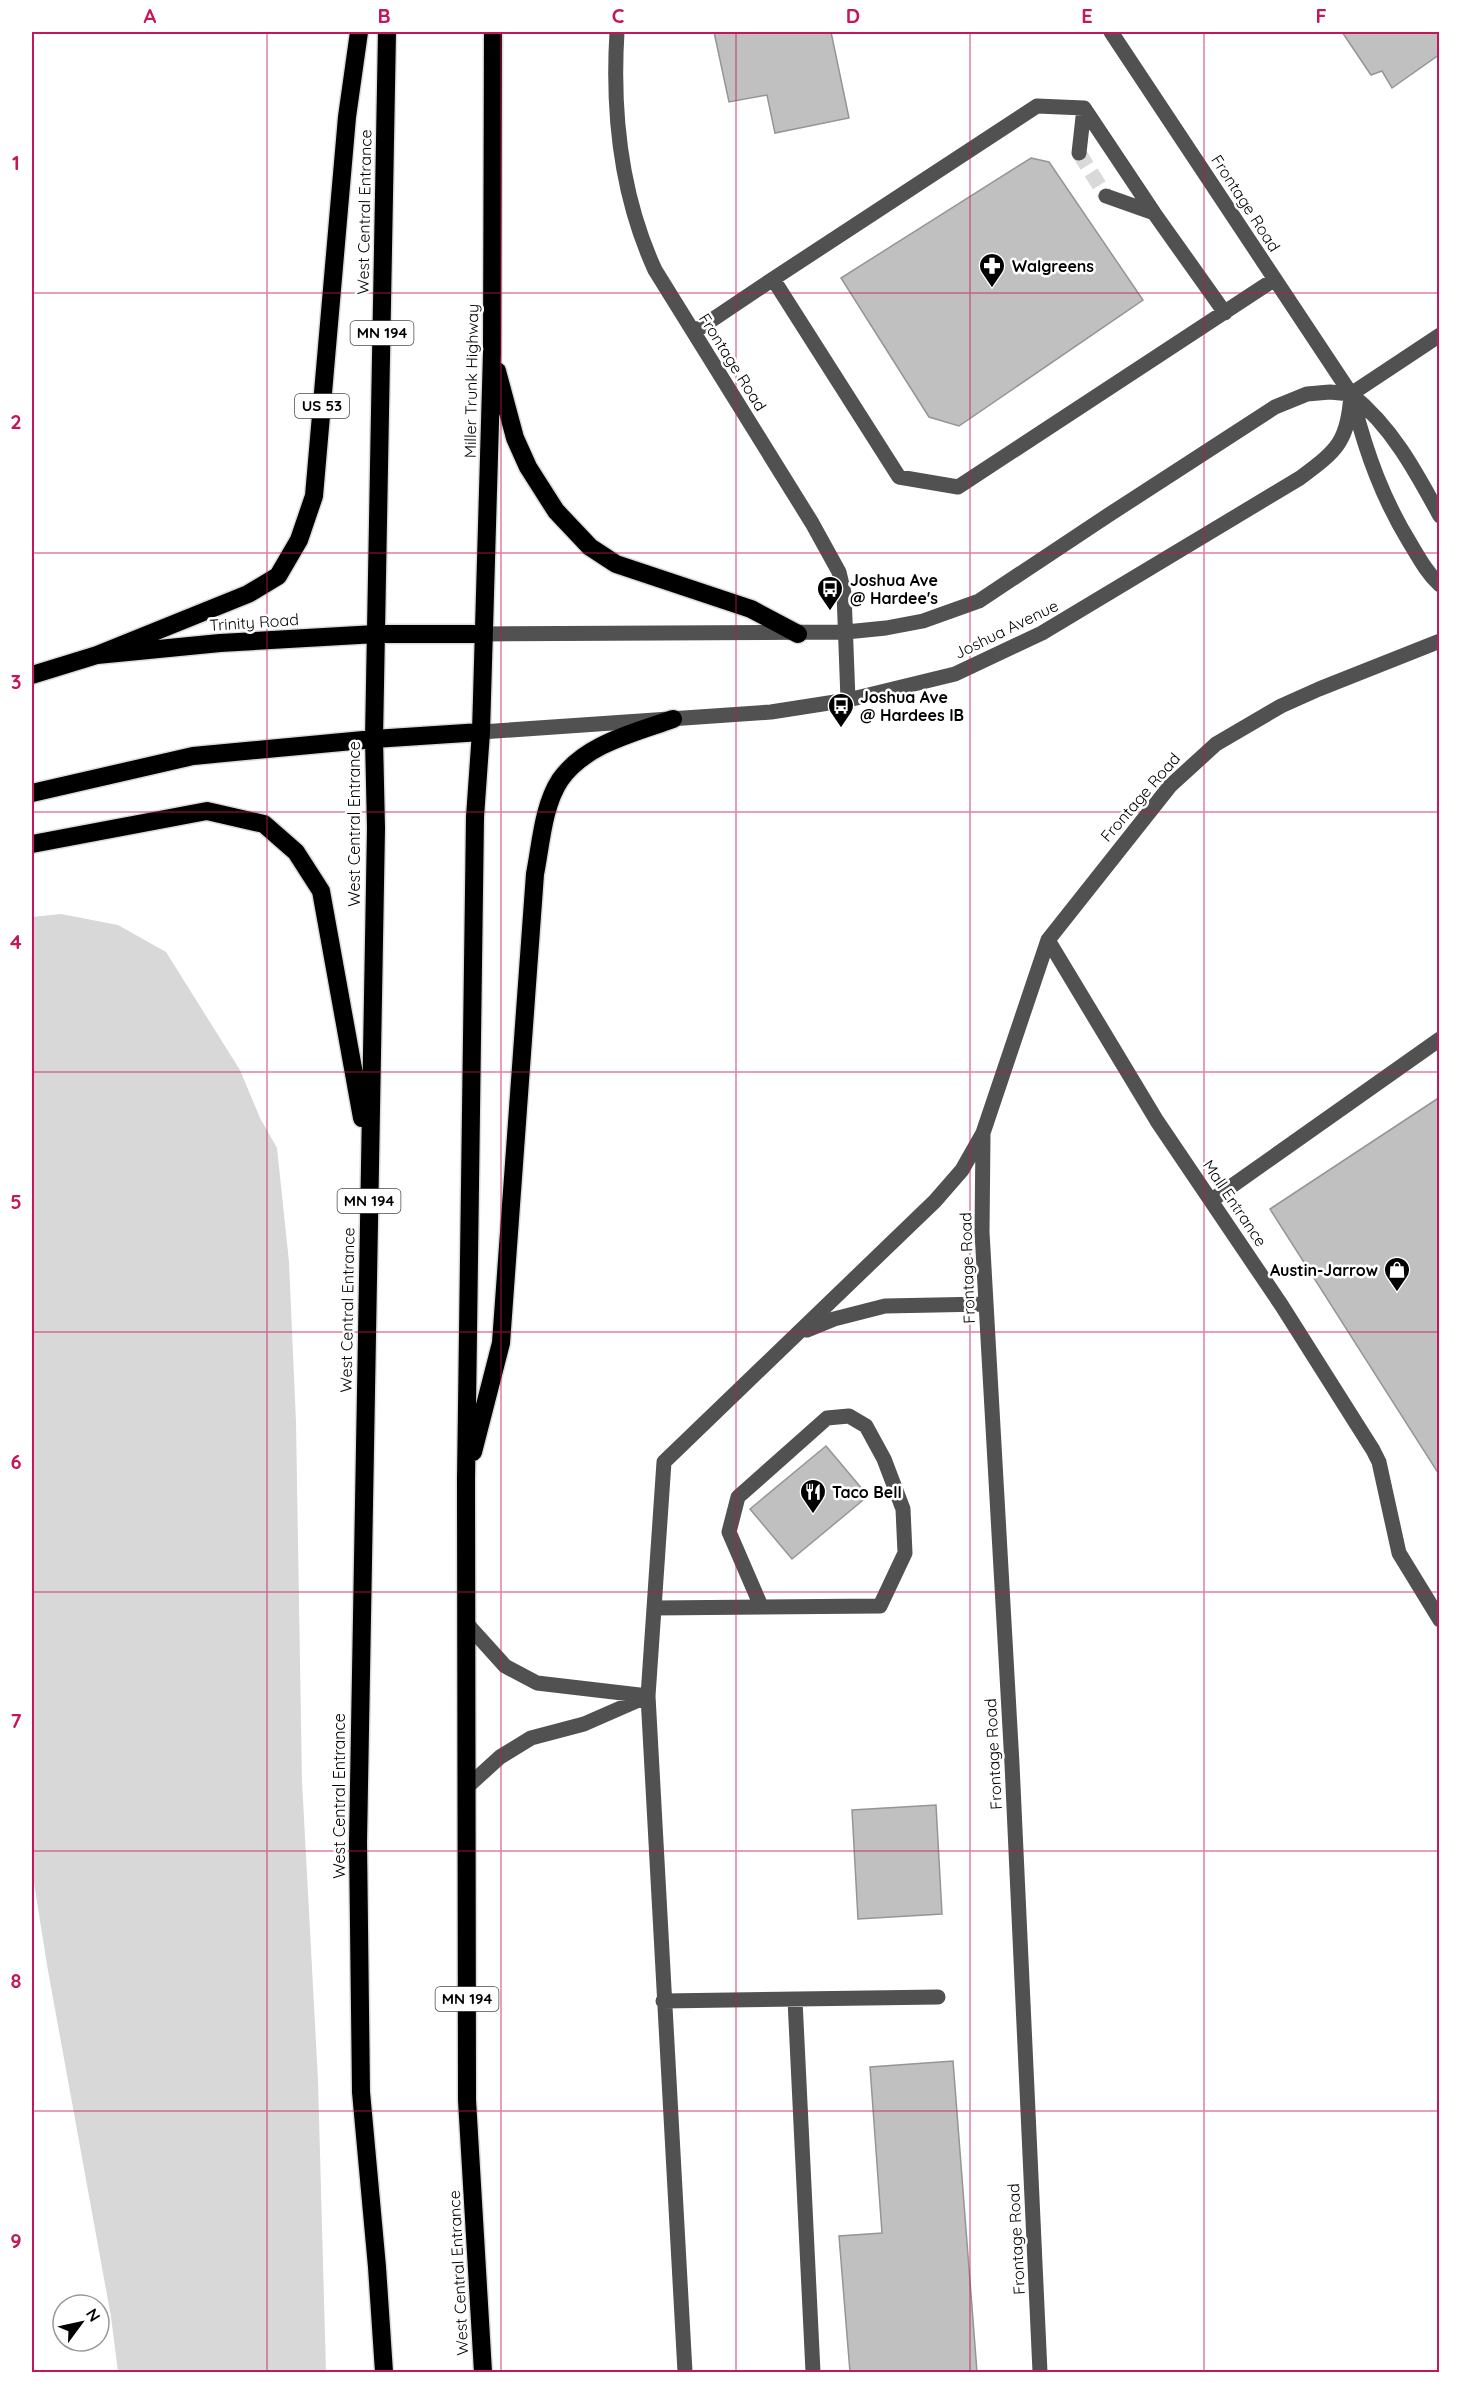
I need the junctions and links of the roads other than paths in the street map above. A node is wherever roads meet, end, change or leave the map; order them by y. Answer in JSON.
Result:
{"nodes":[{"id":1,"x":359,"y":32,"type":"edge"},
{"id":2,"x":387,"y":32,"type":"edge"},
{"id":3,"x":493,"y":32,"type":"edge"},
{"id":4,"x":617,"y":32,"type":"edge"},
{"id":5,"x":1111,"y":32,"type":"edge"},
{"id":6,"x":1084,"y":108,"type":"junction"},
{"id":7,"x":1079,"y":153,"type":"tunnel mouth"},
{"id":8,"x":1106,"y":196,"type":"tunnel mouth"},
{"id":9,"x":1154,"y":213,"type":"junction"},
{"id":10,"x":773,"y":279,"type":"junction"},
{"id":11,"x":1275,"y":279,"type":"junction"},
{"id":12,"x":1225,"y":313,"type":"junction"},
{"id":13,"x":694,"y":332,"type":"junction"},
{"id":14,"x":1440,"y":335,"type":"edge"},
{"id":15,"x":492,"y":353,"type":"junction"},
{"id":16,"x":1351,"y":394,"type":"junction"},
{"id":17,"x":1440,"y":516,"type":"edge"},
{"id":18,"x":1440,"y":585,"type":"edge"},
{"id":19,"x":846,"y":632,"type":"junction"},
{"id":20,"x":376,"y":634,"type":"junction"},
{"id":21,"x":482,"y":634,"type":"junction"},
{"id":22,"x":798,"y":634,"type":"junction"},
{"id":23,"x":1440,"y":641,"type":"edge"},
{"id":24,"x":97,"y":655,"type":"junction"},
{"id":25,"x":32,"y":675,"type":"edge"},
{"id":26,"x":848,"y":700,"type":"junction"},
{"id":27,"x":673,"y":720,"type":"junction"},
{"id":28,"x":481,"y":732,"type":"junction"},
{"id":29,"x":374,"y":739,"type":"junction"},
{"id":30,"x":32,"y":793,"type":"edge"},
{"id":31,"x":32,"y":844,"type":"edge"},
{"id":32,"x":1048,"y":940,"type":"junction"},
{"id":33,"x":1440,"y":1039,"type":"edge"},
{"id":34,"x":983,"y":1133,"type":"junction"},
{"id":35,"x":369,"y":1157,"type":"junction"},
{"id":36,"x":1212,"y":1200,"type":"junction"},
{"id":37,"x":986,"y":1304,"type":"junction"},
{"id":38,"x":800,"y":1332,"type":"junction"},
{"id":39,"x":466,"y":1480,"type":"junction"},
{"id":40,"x":762,"y":1606,"type":"junction"},
{"id":41,"x":654,"y":1608,"type":"junction"},
{"id":42,"x":1440,"y":1620,"type":"edge"},
{"id":43,"x":468,"y":1625,"type":"junction"},
{"id":44,"x":648,"y":1696,"type":"junction"},
{"id":45,"x":467,"y":1787,"type":"junction"},
{"id":46,"x":938,"y":1997,"type":"dead end"},
{"id":47,"x":795,"y":2000,"type":"junction"},
{"id":48,"x":663,"y":2001,"type":"junction"},
{"id":49,"x":384,"y":2373,"type":"edge"},
{"id":50,"x":483,"y":2373,"type":"edge"},
{"id":51,"x":685,"y":2373,"type":"edge"},
{"id":52,"x":813,"y":2373,"type":"edge"},
{"id":53,"x":1040,"y":2373,"type":"edge"}],
"edges":[{"from":1,"to":24,"type":"highway","number":"US 53"},
{"from":2,"to":20,"type":"highway","name":"West Central Entrance","number":"MN 194"},
{"from":3,"to":15,"type":"highway","name":"Miller Trunk Highway"},
{"from":4,"to":13,"type":"street","name":"Frontage Road"},
{"from":5,"to":11,"type":"street","name":"Frontage Road"},
{"from":6,"to":7,"type":"street"},
{"from":6,"to":9,"type":"street"},
{"from":6,"to":10,"type":"street"},
{"from":8,"to":9,"type":"street"},
{"from":9,"to":12,"type":"street"},
{"from":10,"to":12,"type":"street"},
{"from":10,"to":13,"type":"street"},
{"from":11,"to":12,"type":"street"},
{"from":11,"to":16,"type":"street","name":"Frontage Road"},
{"from":13,"to":19,"type":"street","name":"Frontage Road"},
{"from":14,"to":16,"type":"street"},
{"from":15,"to":21,"type":"highway","name":"Miller Trunk Highway"},
{"from":15,"to":22,"type":"highway"},
{"from":16,"to":17,"type":"street","name":"Frontage Road"},
{"from":16,"to":18,"type":"street","name":"Frontage Road"},
{"from":16,"to":19,"type":"street"},
{"from":16,"to":26,"type":"street","name":"Joshua Avenue"},
{"from":19,"to":22,"type":"street"},
{"from":19,"to":26,"type":"street","name":"Frontage Road"},
{"from":20,"to":21,"type":"highway","name":"Trinity Road"},
{"from":20,"to":24,"type":"highway","name":"Trinity Road"},
{"from":20,"to":29,"type":"highway","name":"West Central Entrance","number":"MN 194"},
{"from":21,"to":22,"type":"street"},
{"from":21,"to":28,"type":"highway","name":"Miller Trunk Highway"},
{"from":23,"to":32,"type":"street","name":"Frontage Road"},
{"from":24,"to":25,"type":"highway","name":"Trinity Road","number":"US 53"},
{"from":26,"to":27,"type":"street","name":"Joshua Avenue"},
{"from":27,"to":28,"type":"street","name":"Joshua Avenue"},
{"from":27,"to":39,"type":"highway"},
{"from":28,"to":29,"type":"highway"},
{"from":28,"to":39,"type":"highway","name":"West Central Entrance","number":"MN 194"},
{"from":29,"to":30,"type":"highway"},
{"from":29,"to":35,"type":"highway","name":"West Central Entrance","number":"MN 194"},
{"from":31,"to":35,"type":"highway"},
{"from":32,"to":34,"type":"street","name":"Frontage Road"},
{"from":32,"to":36,"type":"street","name":"Mall Entrance"},
{"from":33,"to":36,"type":"street"},
{"from":34,"to":37,"type":"street","name":"Frontage Road"},
{"from":34,"to":38,"type":"street","name":"Frontage Road"},
{"from":35,"to":49,"type":"highway","name":"West Central Entrance","number":"MN 194"},
{"from":36,"to":42,"type":"street","name":"Mall Entrance"},
{"from":37,"to":38,"type":"street"},
{"from":37,"to":53,"type":"street","name":"Frontage Road"},
{"from":38,"to":41,"type":"street","name":"Frontage Road"},
{"from":39,"to":43,"type":"highway","name":"West Central Entrance","number":"MN 194"},
{"from":40,"to":40,"type":"street"},
{"from":40,"to":41,"type":"street"},
{"from":41,"to":44,"type":"street","name":"Frontage Road"},
{"from":43,"to":44,"type":"street"},
{"from":43,"to":45,"type":"highway","name":"West Central Entrance","number":"MN 194"},
{"from":44,"to":45,"type":"street"},
{"from":44,"to":48,"type":"street","name":"Frontage Road"},
{"from":45,"to":50,"type":"highway","name":"West Central Entrance","number":"MN 194"},
{"from":46,"to":47,"type":"street"},
{"from":47,"to":48,"type":"street"},
{"from":47,"to":52,"type":"street"},
{"from":48,"to":51,"type":"street","name":"Frontage Road"}]}
